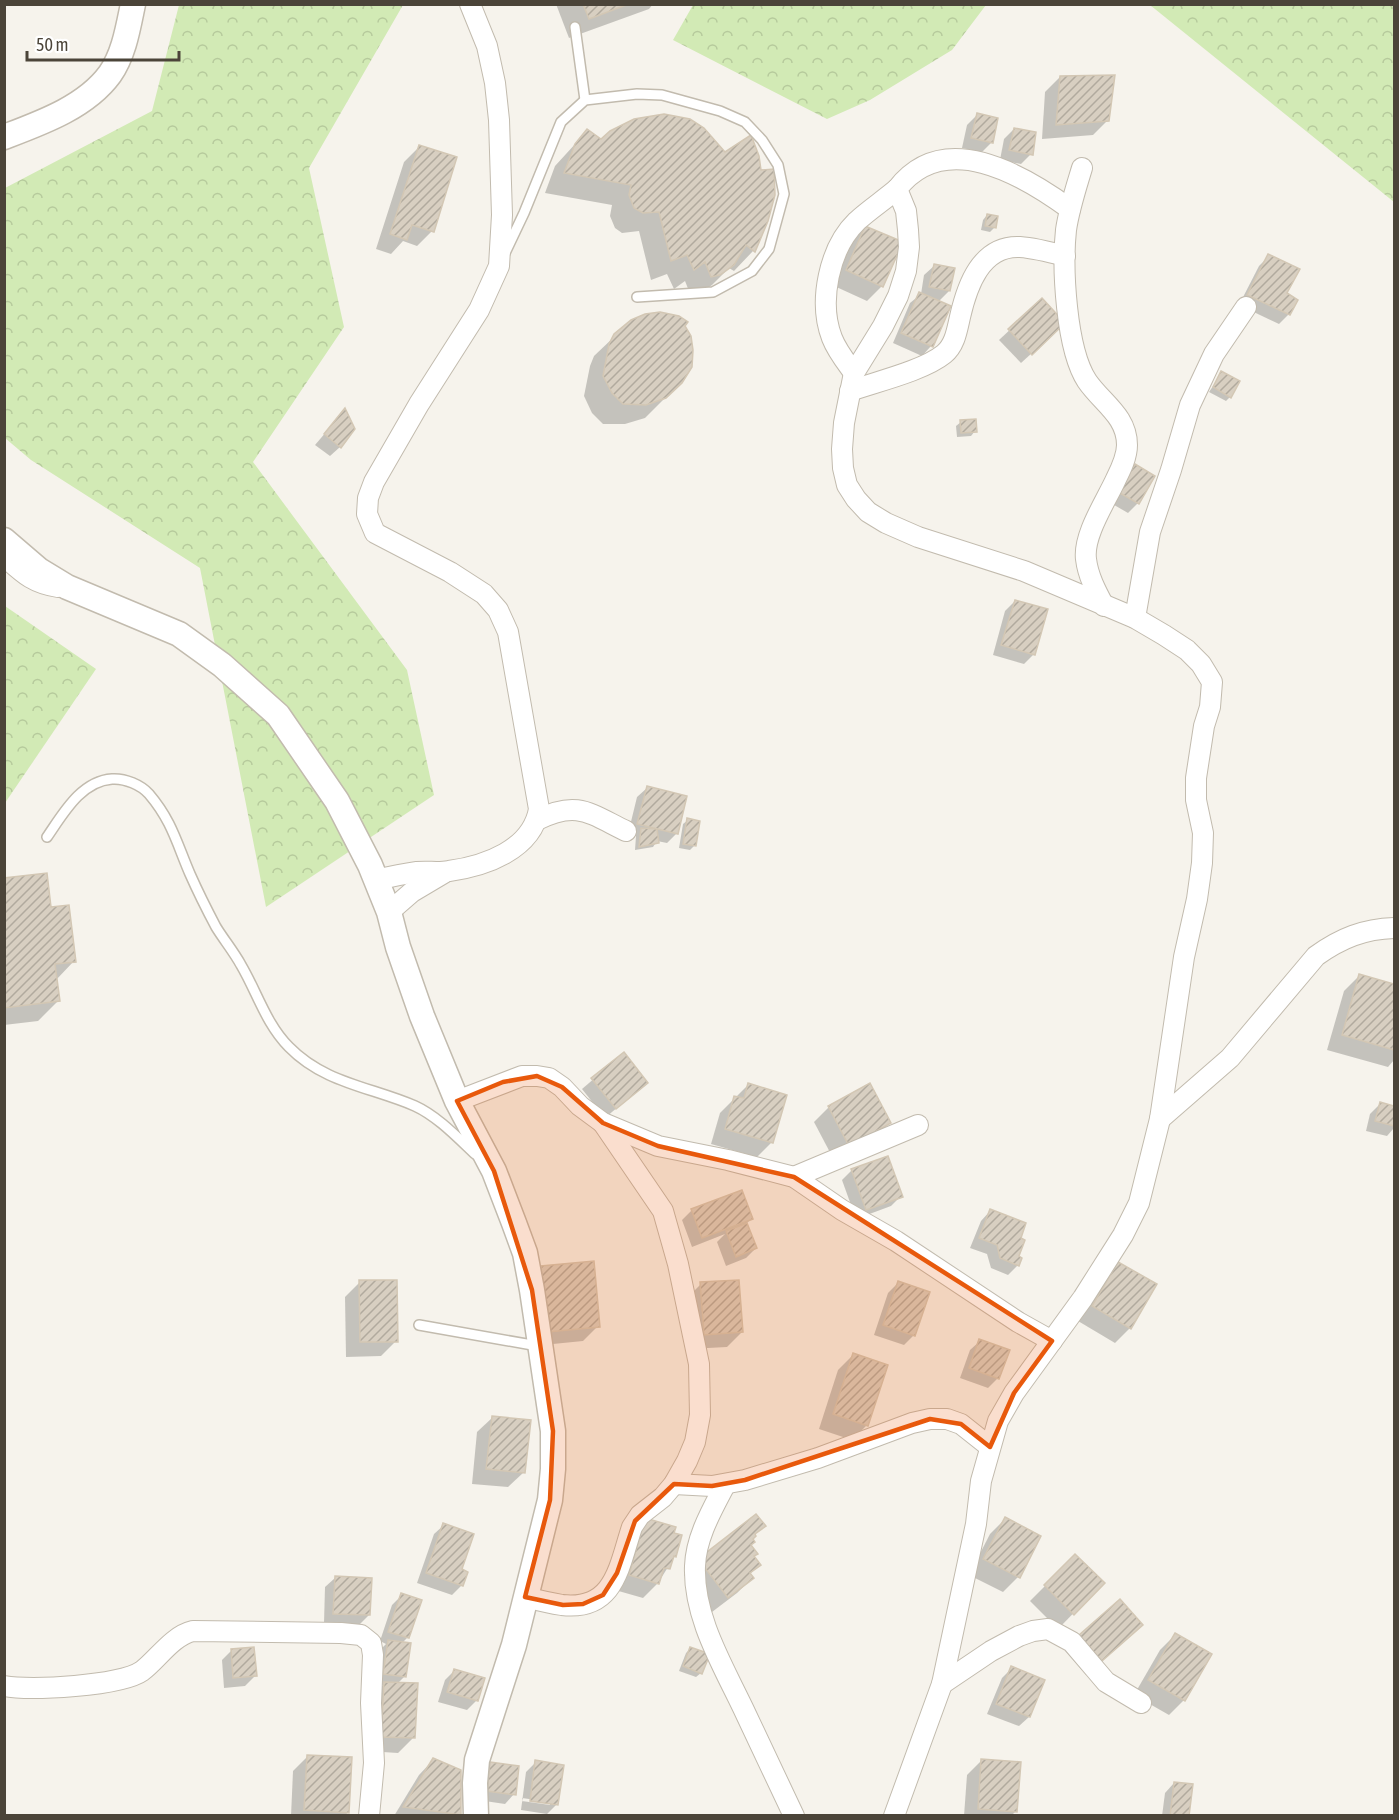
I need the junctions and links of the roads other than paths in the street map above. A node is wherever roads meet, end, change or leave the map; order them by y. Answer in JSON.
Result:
{"nodes":[{"id":1,"x":133,"y":4,"type":"edge"},
{"id":2,"x":470,"y":4,"type":"edge"},
{"id":3,"x":575,"y":27,"type":"dead end"},
{"id":4,"x":585,"y":100,"type":"junction"},
{"id":5,"x":4,"y":137,"type":"edge"},
{"id":6,"x":1082,"y":168,"type":"dead end"},
{"id":7,"x":897,"y":189,"type":"junction"},
{"id":8,"x":1071,"y":209,"type":"junction"},
{"id":9,"x":1065,"y":256,"type":"junction"},
{"id":10,"x":499,"y":266,"type":"junction"},
{"id":11,"x":637,"y":297,"type":"dead end"},
{"id":12,"x":1246,"y":308,"type":"dead end"},
{"id":13,"x":852,"y":382,"type":"junction"},
{"id":14,"x":4,"y":540,"type":"edge"},
{"id":15,"x":4,"y":556,"type":"edge"},
{"id":16,"x":67,"y":586,"type":"junction"},
{"id":17,"x":1104,"y":606,"type":"junction"},
{"id":18,"x":1135,"y":618,"type":"junction"},
{"id":19,"x":537,"y":820,"type":"junction"},
{"id":20,"x":626,"y":831,"type":"dead end"},
{"id":21,"x":46,"y":837,"type":"dead end"},
{"id":22,"x":446,"y":872,"type":"junction"},
{"id":23,"x":376,"y":880,"type":"junction"},
{"id":24,"x":389,"y":912,"type":"junction"},
{"id":25,"x":1395,"y":928,"type":"edge"},
{"id":26,"x":457,"y":1101,"type":"junction"},
{"id":27,"x":1160,"y":1119,"type":"junction"},
{"id":28,"x":603,"y":1123,"type":"junction"},
{"id":29,"x":918,"y":1125,"type":"dead end"},
{"id":30,"x":494,"y":1171,"type":"junction"},
{"id":31,"x":794,"y":1177,"type":"junction"},
{"id":32,"x":419,"y":1325,"type":"dead end"},
{"id":33,"x":1052,"y":1341,"type":"junction"},
{"id":34,"x":541,"y":1347,"type":"junction"},
{"id":35,"x":990,"y":1447,"type":"junction"},
{"id":36,"x":674,"y":1485,"type":"junction"},
{"id":37,"x":725,"y":1485,"type":"junction"},
{"id":38,"x":525,"y":1597,"type":"junction"},
{"id":39,"x":942,"y":1684,"type":"junction"},
{"id":40,"x":4,"y":1686,"type":"edge"},
{"id":41,"x":1141,"y":1703,"type":"dead end"},
{"id":42,"x":369,"y":1815,"type":"edge"},
{"id":43,"x":476,"y":1815,"type":"edge"},
{"id":44,"x":794,"y":1815,"type":"edge"},
{"id":45,"x":894,"y":1815,"type":"edge"}],
"edges":[{"from":1,"to":5,"type":"street"},
{"from":2,"to":10,"type":"street"},
{"from":3,"to":4,"type":"lane"},
{"from":4,"to":10,"type":"lane"},
{"from":4,"to":11,"type":"lane"},
{"from":6,"to":8,"type":"street"},
{"from":7,"to":8,"type":"street"},
{"from":7,"to":13,"type":"street"},
{"from":7,"to":13,"type":"street"},
{"from":8,"to":9,"type":"street"},
{"from":9,"to":13,"type":"street"},
{"from":9,"to":17,"type":"street"},
{"from":10,"to":19,"type":"street"},
{"from":12,"to":18,"type":"street"},
{"from":13,"to":17,"type":"street"},
{"from":14,"to":16,"type":"street"},
{"from":15,"to":16,"type":"street"},
{"from":16,"to":23,"type":"street"},
{"from":17,"to":18,"type":"street"},
{"from":18,"to":27,"type":"street"},
{"from":19,"to":20,"type":"street"},
{"from":19,"to":22,"type":"street"},
{"from":21,"to":30,"type":"lane"},
{"from":22,"to":23,"type":"street"},
{"from":22,"to":24,"type":"street"},
{"from":23,"to":24,"type":"street"},
{"from":24,"to":26,"type":"street"},
{"from":25,"to":27,"type":"street"},
{"from":26,"to":28,"type":"street"},
{"from":26,"to":30,"type":"street"},
{"from":27,"to":33,"type":"street"},
{"from":28,"to":31,"type":"street"},
{"from":28,"to":36,"type":"street"},
{"from":29,"to":31,"type":"street"},
{"from":30,"to":34,"type":"street"},
{"from":31,"to":33,"type":"street"},
{"from":32,"to":34,"type":"lane"},
{"from":33,"to":35,"type":"street"},
{"from":34,"to":38,"type":"street"},
{"from":35,"to":37,"type":"street"},
{"from":35,"to":39,"type":"street"},
{"from":36,"to":37,"type":"street"},
{"from":36,"to":38,"type":"street"},
{"from":37,"to":44,"type":"street"},
{"from":38,"to":43,"type":"street"},
{"from":39,"to":41,"type":"street"},
{"from":39,"to":45,"type":"street"},
{"from":40,"to":42,"type":"street"}]}
